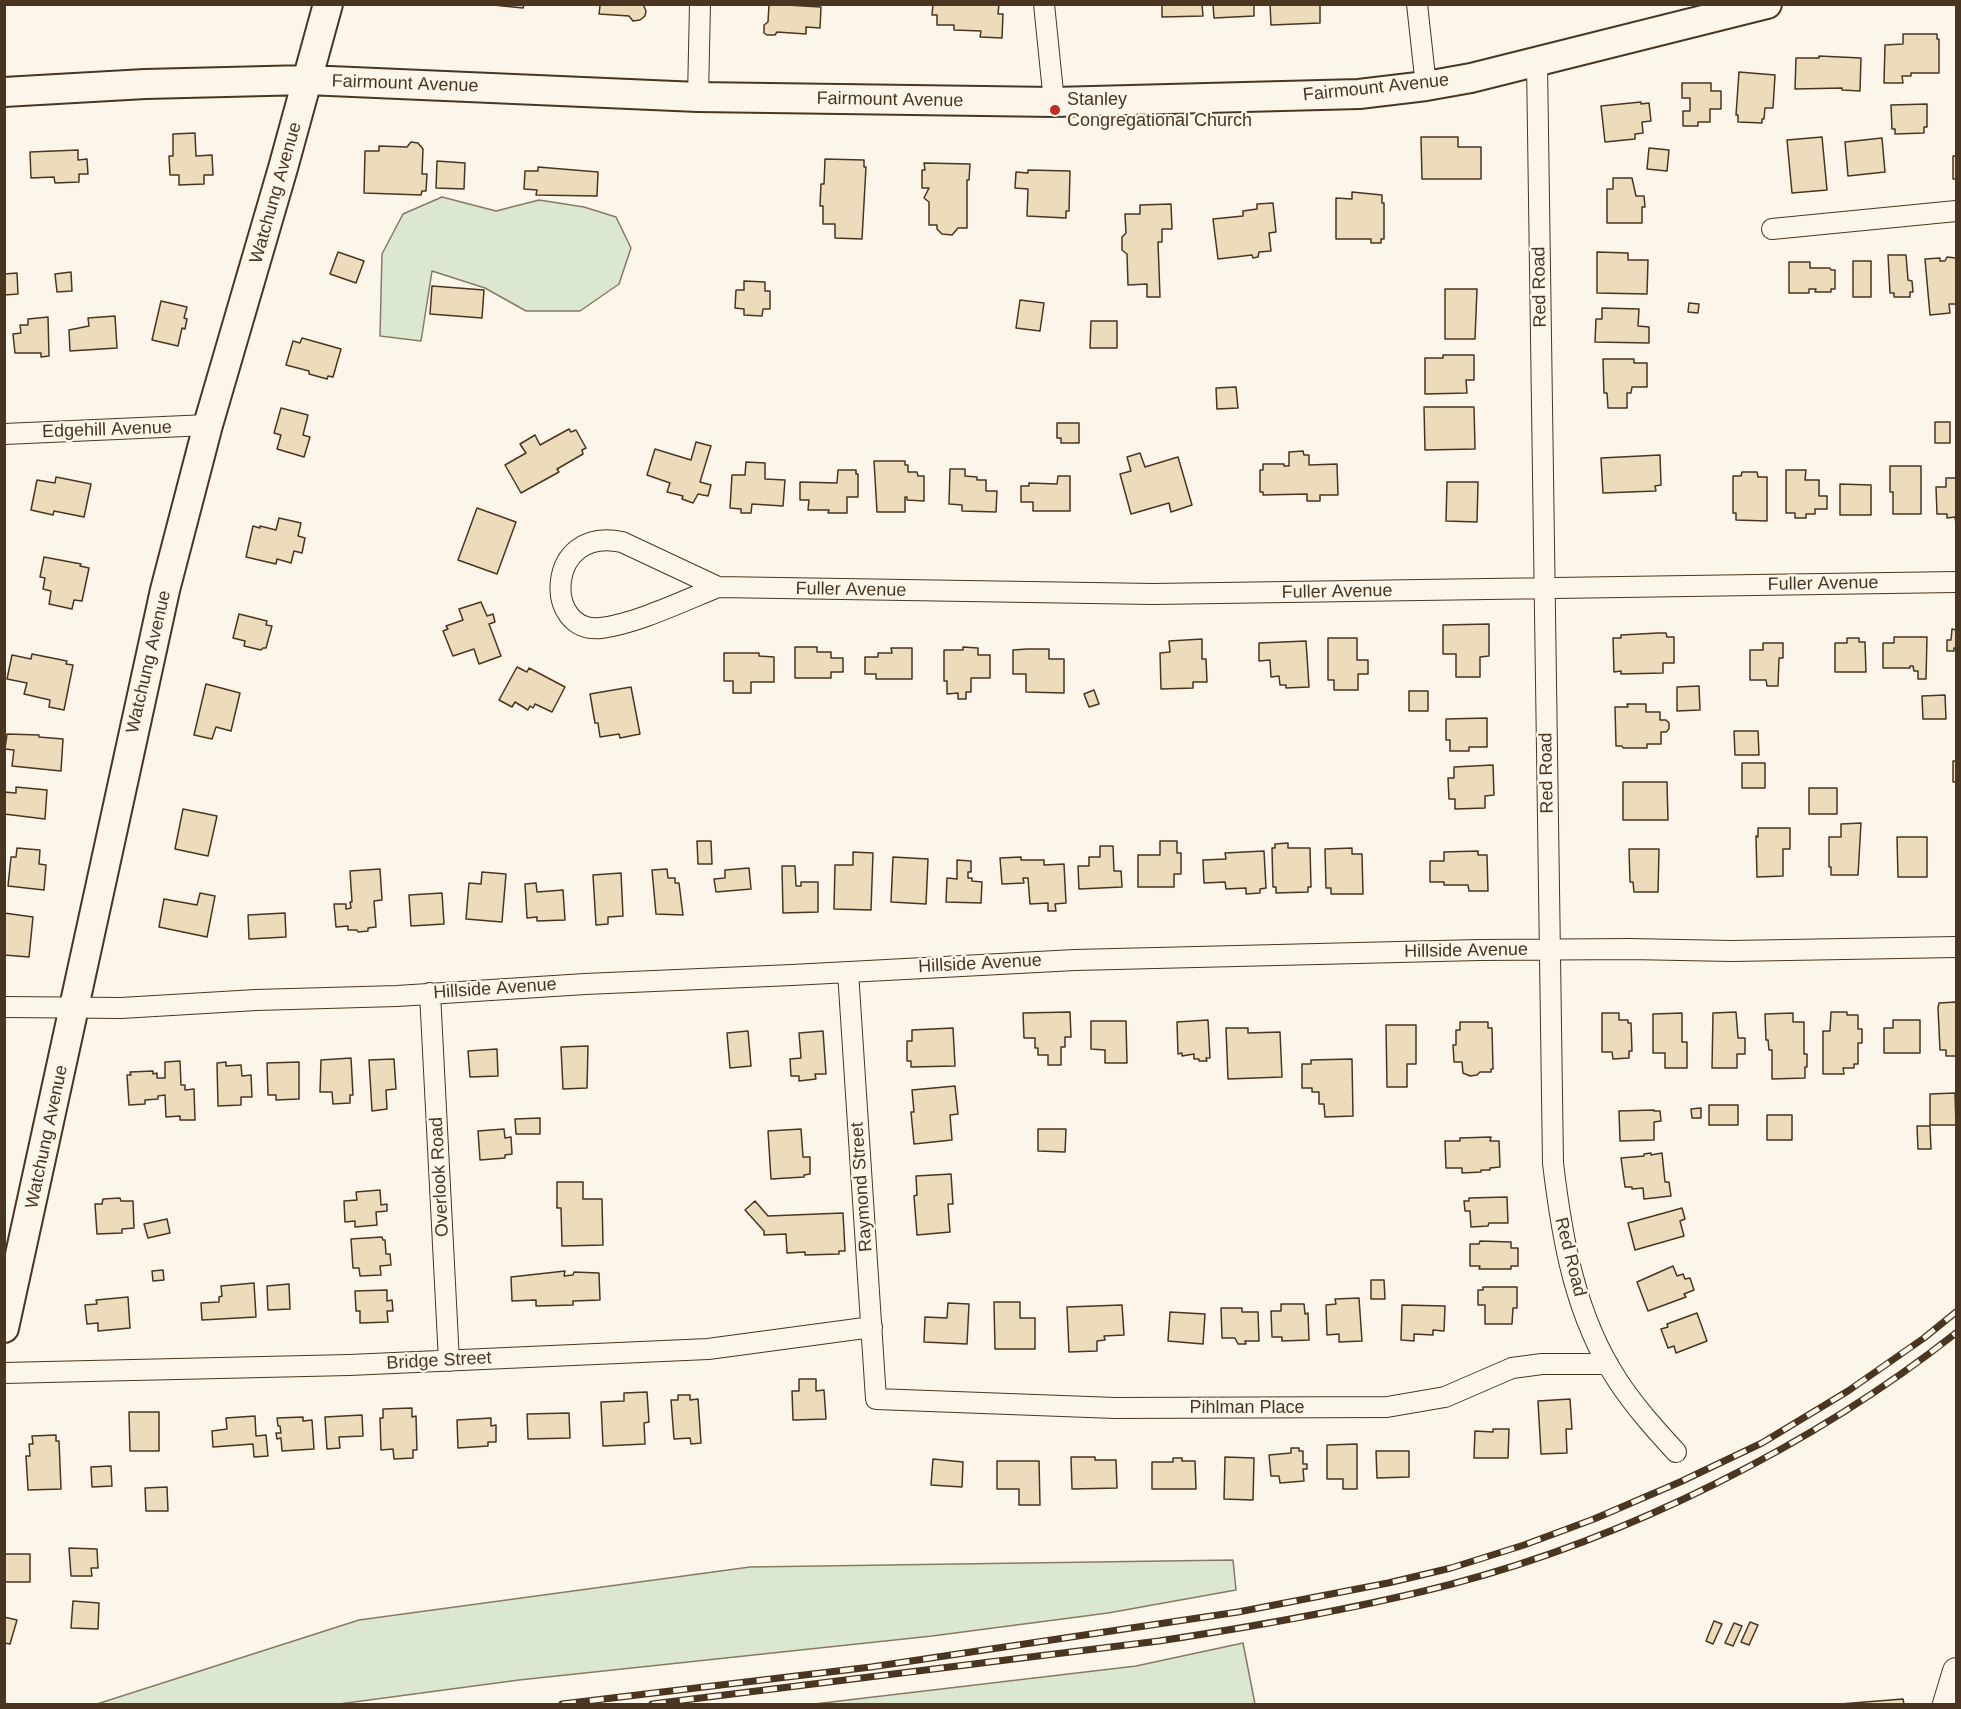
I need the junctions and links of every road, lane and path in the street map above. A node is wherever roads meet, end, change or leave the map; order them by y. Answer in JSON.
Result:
{"nodes":[{"id":1,"x":328,"y":4,"type":"edge"},
{"id":2,"x":700,"y":4,"type":"edge"},
{"id":3,"x":1044,"y":4,"type":"edge"},
{"id":4,"x":1417,"y":4,"type":"edge"},
{"id":5,"x":1767,"y":4,"type":"edge"},
{"id":6,"x":1538,"y":62,"type":"junction"},
{"id":7,"x":307,"y":80,"type":"junction"},
{"id":8,"x":1426,"y":86,"type":"junction"},
{"id":9,"x":4,"y":92,"type":"edge"},
{"id":10,"x":698,"y":97,"type":"junction"},
{"id":11,"x":1054,"y":102,"type":"junction"},
{"id":12,"x":1956,"y":211,"type":"edge"},
{"id":13,"x":1772,"y":229,"type":"dead end"},
{"id":14,"x":208,"y":425,"type":"junction"},
{"id":15,"x":4,"y":434,"type":"edge"},
{"id":16,"x":1956,"y":582,"type":"edge"},
{"id":17,"x":718,"y":587,"type":"junction"},
{"id":18,"x":1544,"y":589,"type":"junction"},
{"id":19,"x":1956,"y":947,"type":"edge"},
{"id":20,"x":1550,"y":950,"type":"junction"},
{"id":21,"x":848,"y":972,"type":"junction"},
{"id":22,"x":430,"y":993,"type":"junction"},
{"id":23,"x":4,"y":1007,"type":"edge"},
{"id":24,"x":76,"y":1008,"type":"junction"},
{"id":25,"x":872,"y":1327,"type":"junction"},
{"id":26,"x":4,"y":1328,"type":"edge"},
{"id":27,"x":449,"y":1361,"type":"junction"},
{"id":28,"x":1608,"y":1364,"type":"junction"},
{"id":29,"x":4,"y":1373,"type":"edge"},
{"id":30,"x":880,"y":1399,"type":"joint"},
{"id":31,"x":1676,"y":1452,"type":"dead end"},
{"id":32,"x":1956,"y":1671,"type":"edge"},
{"id":33,"x":1946,"y":1704,"type":"edge"}],
"edges":[{"from":1,"to":7,"type":"main road","name":"Watchung Avenue"},
{"from":2,"to":10,"type":"street"},
{"from":3,"to":11,"type":"street"},
{"from":4,"to":8,"type":"street"},
{"from":5,"to":6,"type":"main road","name":"Fairmount Avenue"},
{"from":6,"to":8,"type":"main road","name":"Fairmount Avenue"},
{"from":6,"to":18,"type":"street","name":"Red Road"},
{"from":7,"to":9,"type":"main road","name":"Fairmount Avenue"},
{"from":7,"to":10,"type":"main road","name":"Fairmount Avenue"},
{"from":7,"to":14,"type":"main road","name":"Watchung Avenue"},
{"from":8,"to":11,"type":"main road","name":"Fairmount Avenue"},
{"from":10,"to":11,"type":"main road","name":"Fairmount Avenue"},
{"from":12,"to":13,"type":"street"},
{"from":14,"to":15,"type":"street","name":"Edgehill Avenue"},
{"from":14,"to":24,"type":"main road","name":"Watchung Avenue"},
{"from":16,"to":18,"type":"street","name":"Fuller Avenue"},
{"from":17,"to":17,"type":"street","name":"Fuller Avenue"},
{"from":17,"to":18,"type":"street","name":"Fuller Avenue"},
{"from":18,"to":20,"type":"street","name":"Red Road"},
{"from":19,"to":20,"type":"street","name":"Hillside Avenue"},
{"from":20,"to":21,"type":"street","name":"Hillside Avenue"},
{"from":20,"to":28,"type":"street","name":"Red Road"},
{"from":21,"to":22,"type":"street","name":"Hillside Avenue"},
{"from":21,"to":25,"type":"street","name":"Raymond Street"},
{"from":22,"to":24,"type":"street","name":"Hillside Avenue"},
{"from":22,"to":27,"type":"street","name":"Overlook Road"},
{"from":23,"to":24,"type":"street","name":"Hillside Avenue"},
{"from":24,"to":26,"type":"main road","name":"Watchung Avenue"},
{"from":25,"to":27,"type":"street","name":"Bridge Street"},
{"from":25,"to":30,"type":"street","name":"Raymond Street"},
{"from":27,"to":29,"type":"street","name":"Bridge Street"},
{"from":28,"to":30,"type":"street","name":"Pihlman Place"},
{"from":28,"to":31,"type":"street","name":"Red Road"},
{"from":32,"to":33,"type":"street"}]}
